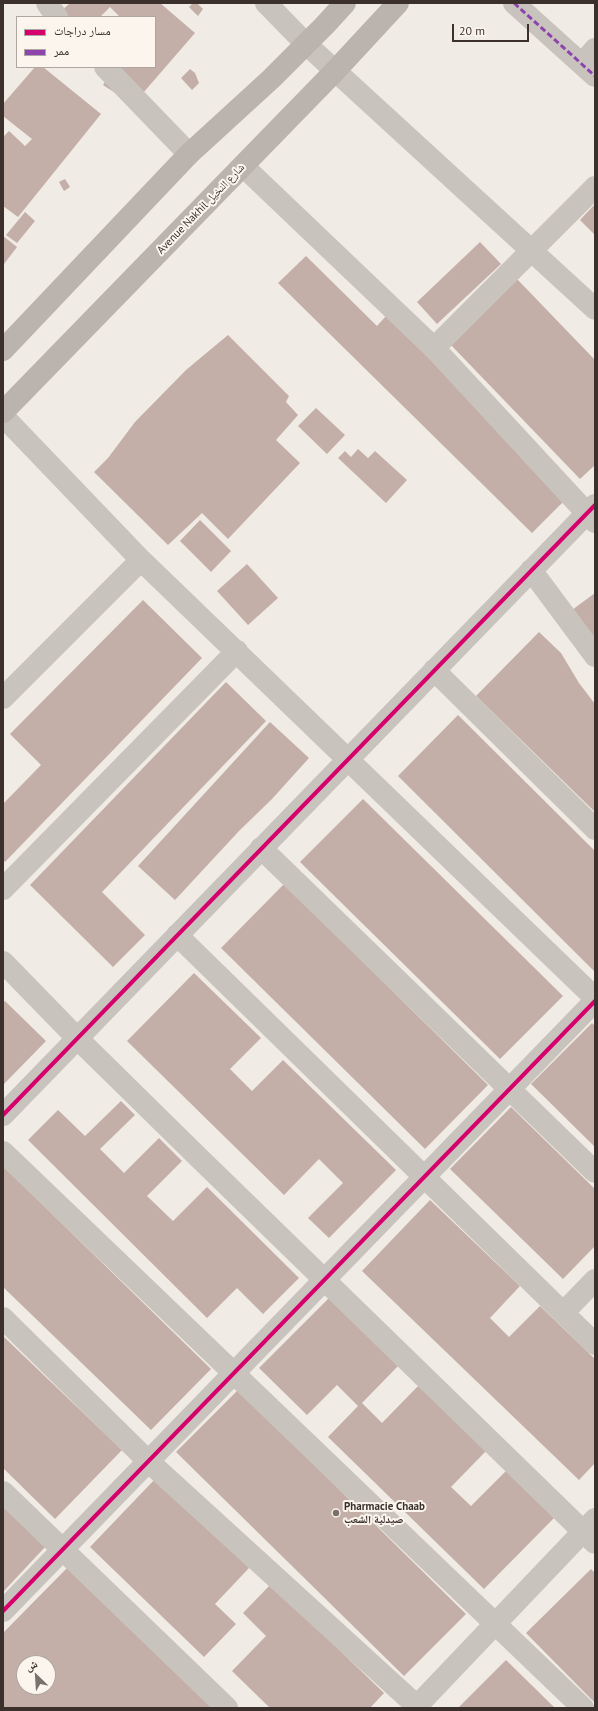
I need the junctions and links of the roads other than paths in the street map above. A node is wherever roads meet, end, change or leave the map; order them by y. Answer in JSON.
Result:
{"nodes":[{"id":1,"x":47,"y":3,"type":"edge"},
{"id":2,"x":266,"y":3,"type":"edge"},
{"id":3,"x":345,"y":3,"type":"edge"},
{"id":4,"x":398,"y":3,"type":"edge"},
{"id":5,"x":518,"y":4,"type":"edge"},
{"id":6,"x":56,"y":16,"type":"edge"},
{"id":7,"x":306,"y":44,"type":"junction"},
{"id":8,"x":590,"y":63,"type":"edge"},
{"id":9,"x":106,"y":68,"type":"edge"},
{"id":10,"x":335,"y":71,"type":"junction"},
{"id":11,"x":189,"y":154,"type":"junction"},
{"id":12,"x":243,"y":166,"type":"junction"},
{"id":13,"x":595,"y":188,"type":"edge"},
{"id":14,"x":532,"y":252,"type":"junction"},
{"id":15,"x":595,"y":309,"type":"edge"},
{"id":16,"x":434,"y":348,"type":"junction"},
{"id":17,"x":3,"y":350,"type":"edge"},
{"id":18,"x":3,"y":412,"type":"edge"},
{"id":19,"x":3,"y":416,"type":"edge"},
{"id":20,"x":592,"y":513,"type":"edge"},
{"id":21,"x":141,"y":560,"type":"junction"},
{"id":22,"x":531,"y":570,"type":"junction"},
{"id":23,"x":237,"y":651,"type":"junction"},
{"id":24,"x":595,"y":656,"type":"edge"},
{"id":25,"x":434,"y":670,"type":"junction"},
{"id":26,"x":3,"y":698,"type":"edge"},
{"id":27,"x":348,"y":759,"type":"junction"},
{"id":28,"x":595,"y":829,"type":"edge"},
{"id":29,"x":261,"y":848,"type":"junction"},
{"id":30,"x":3,"y":889,"type":"edge"},
{"id":31,"x":177,"y":935,"type":"junction"},
{"id":32,"x":3,"y":962,"type":"edge"},
{"id":33,"x":595,"y":998,"type":"edge"},
{"id":34,"x":595,"y":1001,"type":"edge"},
{"id":35,"x":77,"y":1038,"type":"junction"},
{"id":36,"x":510,"y":1089,"type":"junction"},
{"id":37,"x":3,"y":1115,"type":"edge"},
{"id":38,"x":3,"y":1152,"type":"edge"},
{"id":39,"x":595,"y":1172,"type":"edge"},
{"id":40,"x":424,"y":1177,"type":"junction"},
{"id":41,"x":325,"y":1279,"type":"junction"},
{"id":42,"x":595,"y":1280,"type":"edge"},
{"id":43,"x":563,"y":1313,"type":"junction"},
{"id":44,"x":3,"y":1318,"type":"edge"},
{"id":45,"x":595,"y":1344,"type":"edge"},
{"id":46,"x":234,"y":1373,"type":"junction"},
{"id":47,"x":148,"y":1461,"type":"junction"},
{"id":48,"x":3,"y":1492,"type":"edge"},
{"id":49,"x":591,"y":1531,"type":"edge"},
{"id":50,"x":63,"y":1549,"type":"junction"},
{"id":51,"x":3,"y":1611,"type":"edge"},
{"id":52,"x":496,"y":1623,"type":"junction"},
{"id":53,"x":417,"y":1707,"type":"edge"},
{"id":54,"x":227,"y":1708,"type":"edge"},
{"id":55,"x":583,"y":1708,"type":"edge"}],
"edges":[{"from":1,"to":6,"type":"street"},
{"from":2,"to":7,"type":"street"},
{"from":3,"to":7,"type":"street"},
{"from":4,"to":10,"type":"street","name":"Avenue Nakhil شارع النخيل"},
{"from":5,"to":8,"type":"street"},
{"from":7,"to":10,"type":"street"},
{"from":7,"to":11,"type":"street"},
{"from":9,"to":11,"type":"street"},
{"from":10,"to":12,"type":"street","name":"Avenue Nakhil شارع النخيل"},
{"from":10,"to":14,"type":"street"},
{"from":11,"to":17,"type":"street"},
{"from":12,"to":16,"type":"street"},
{"from":12,"to":18,"type":"street","name":"Avenue Nakhil شارع النخيل"},
{"from":13,"to":14,"type":"street"},
{"from":14,"to":15,"type":"street"},
{"from":14,"to":16,"type":"street"},
{"from":16,"to":20,"type":"street"},
{"from":19,"to":21,"type":"street"},
{"from":20,"to":22,"type":"street"},
{"from":21,"to":23,"type":"street"},
{"from":21,"to":26,"type":"street"},
{"from":22,"to":24,"type":"street"},
{"from":22,"to":25,"type":"street"},
{"from":23,"to":27,"type":"street"},
{"from":23,"to":30,"type":"street"},
{"from":25,"to":27,"type":"street"},
{"from":25,"to":28,"type":"street"},
{"from":27,"to":29,"type":"street"},
{"from":27,"to":33,"type":"street"},
{"from":29,"to":31,"type":"street"},
{"from":29,"to":36,"type":"street"},
{"from":31,"to":35,"type":"street"},
{"from":31,"to":40,"type":"street"},
{"from":32,"to":35,"type":"street"},
{"from":34,"to":36,"type":"street"},
{"from":35,"to":37,"type":"street"},
{"from":35,"to":41,"type":"street"},
{"from":36,"to":39,"type":"street"},
{"from":36,"to":40,"type":"street"},
{"from":38,"to":46,"type":"street"},
{"from":40,"to":41,"type":"street"},
{"from":40,"to":43,"type":"street"},
{"from":41,"to":46,"type":"street"},
{"from":41,"to":49,"type":"street"},
{"from":42,"to":43,"type":"street"},
{"from":43,"to":45,"type":"street"},
{"from":44,"to":47,"type":"street"},
{"from":46,"to":47,"type":"street"},
{"from":46,"to":52,"type":"street"},
{"from":47,"to":50,"type":"street"},
{"from":47,"to":53,"type":"street"},
{"from":48,"to":50,"type":"street"},
{"from":49,"to":52,"type":"street"},
{"from":50,"to":51,"type":"street"},
{"from":50,"to":54,"type":"street"},
{"from":52,"to":53,"type":"street"},
{"from":52,"to":55,"type":"street"}]}
